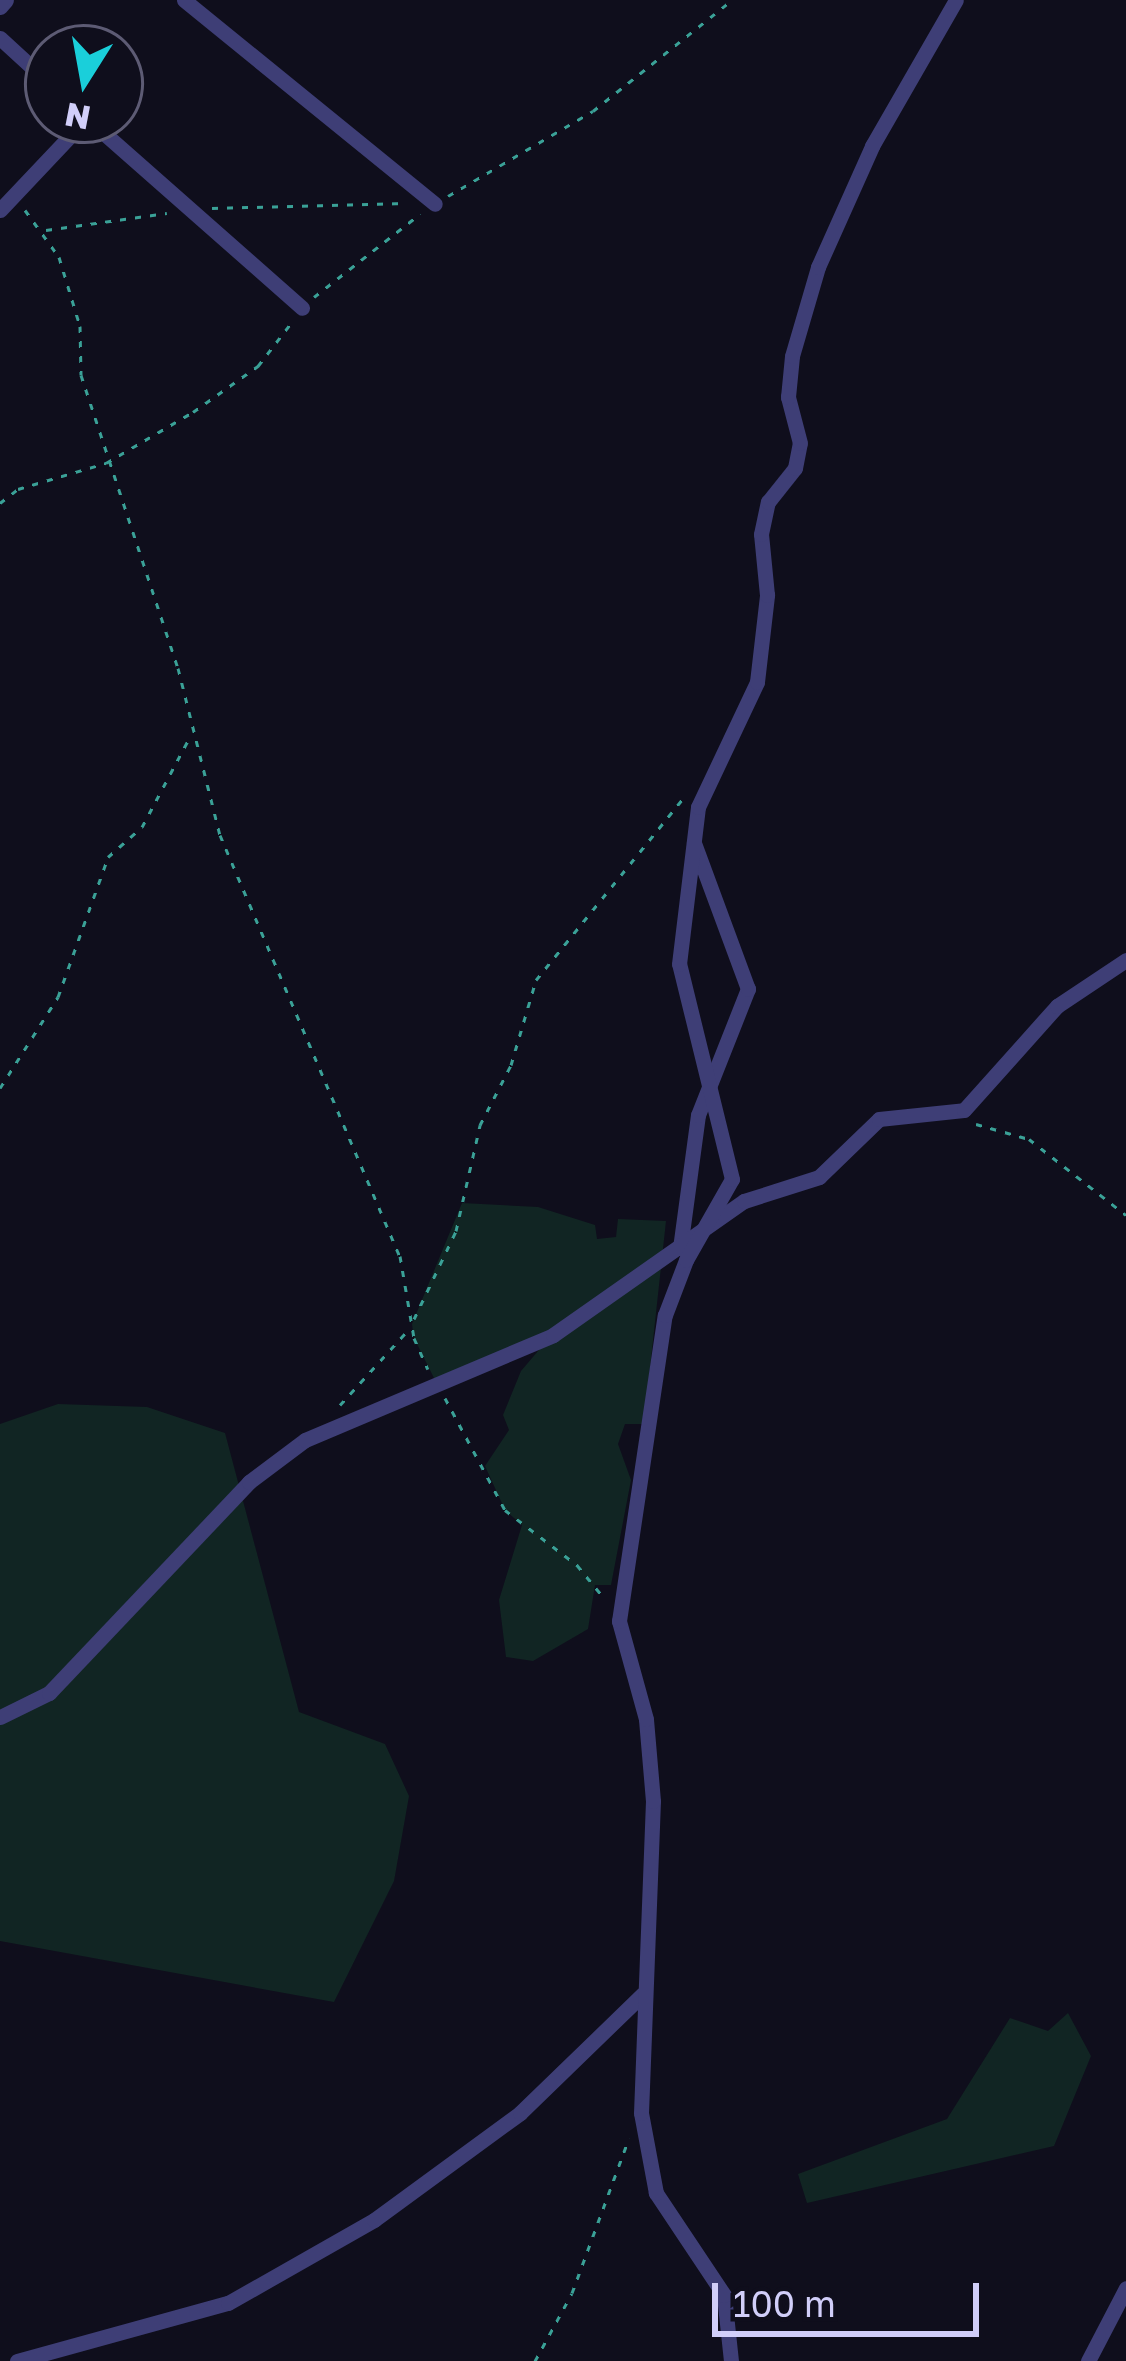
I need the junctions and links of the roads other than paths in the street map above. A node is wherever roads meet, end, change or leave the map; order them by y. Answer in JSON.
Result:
{"nodes":[{"id":1,"x":6,"y":0,"type":"edge"},
{"id":2,"x":184,"y":0,"type":"edge"},
{"id":3,"x":956,"y":0,"type":"edge"},
{"id":4,"x":0,"y":8,"type":"edge"},
{"id":5,"x":0,"y":38,"type":"edge"},
{"id":6,"x":24,"y":60,"type":"edge"},
{"id":7,"x":64,"y":144,"type":"edge"},
{"id":8,"x":114,"y":144,"type":"edge"},
{"id":9,"x":435,"y":204,"type":"road end"},
{"id":10,"x":0,"y":210,"type":"edge"},
{"id":11,"x":302,"y":308,"type":"road end"},
{"id":12,"x":693,"y":842,"type":"junction"},
{"id":13,"x":1126,"y":960,"type":"edge"},
{"id":14,"x":709,"y":1089,"type":"junction"},
{"id":15,"x":702,"y":1234,"type":"junction"},
{"id":16,"x":681,"y":1243,"type":"junction"},
{"id":17,"x":665,"y":1315,"type":"junction"},
{"id":18,"x":0,"y":1717,"type":"edge"},
{"id":19,"x":643,"y":1994,"type":"junction"},
{"id":20,"x":1126,"y":2288,"type":"edge"},
{"id":21,"x":17,"y":2361,"type":"edge"},
{"id":22,"x":731,"y":2361,"type":"edge"},
{"id":23,"x":1088,"y":2361,"type":"edge"}],
"edges":[{"from":1,"to":4,"type":"street"},
{"from":2,"to":9,"type":"street"},
{"from":3,"to":12,"type":"street"},
{"from":5,"to":6,"type":"street"},
{"from":7,"to":10,"type":"street"},
{"from":8,"to":11,"type":"street"},
{"from":12,"to":14,"type":"street"},
{"from":12,"to":14,"type":"street"},
{"from":13,"to":15,"type":"street"},
{"from":14,"to":15,"type":"street"},
{"from":14,"to":16,"type":"street"},
{"from":15,"to":16,"type":"street"},
{"from":15,"to":17,"type":"street"},
{"from":16,"to":17,"type":"street"},
{"from":16,"to":18,"type":"street"},
{"from":17,"to":19,"type":"street"},
{"from":19,"to":21,"type":"street"},
{"from":19,"to":22,"type":"street"},
{"from":20,"to":23,"type":"street"}]}
